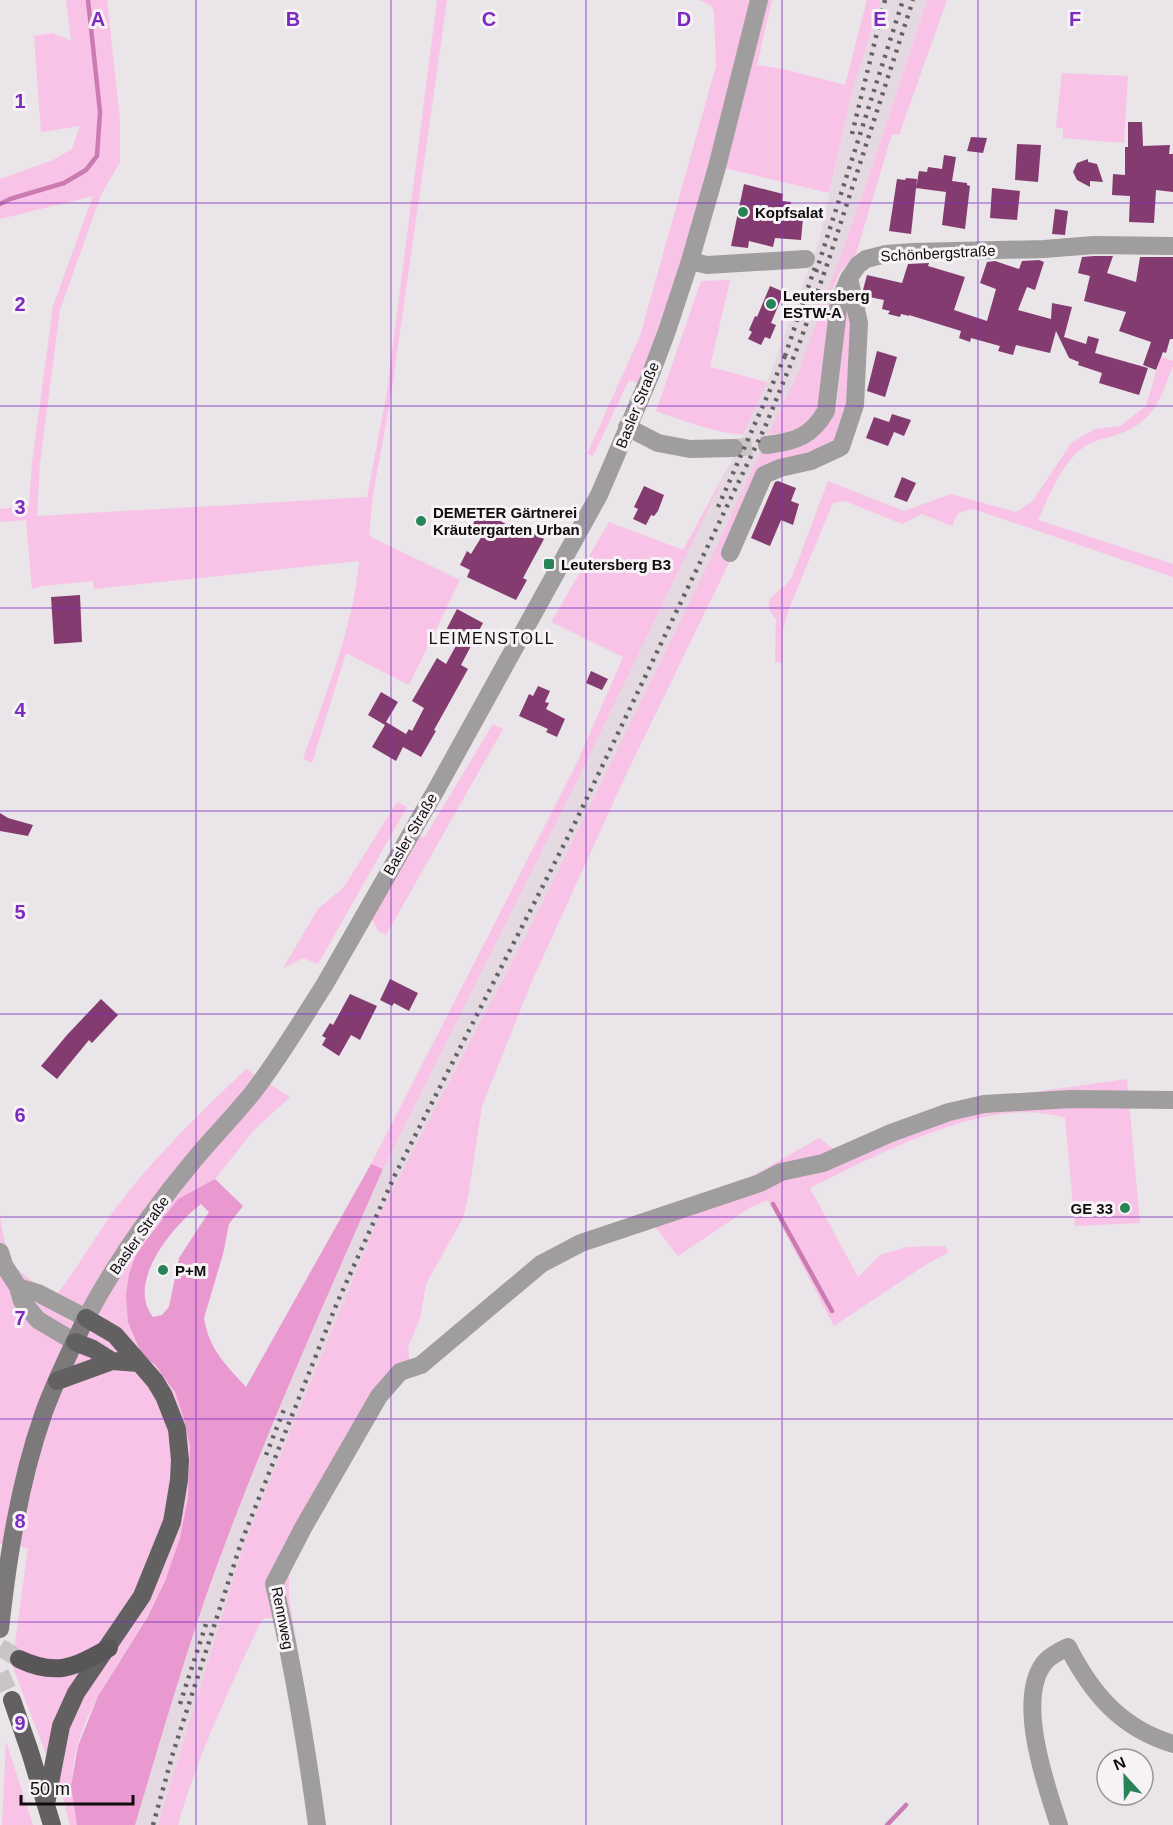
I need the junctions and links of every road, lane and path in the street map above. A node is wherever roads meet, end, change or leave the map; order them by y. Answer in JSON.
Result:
{"nodes":[{"id":1,"x":759,"y":0,"type":"edge"},
{"id":2,"x":1173,"y":246,"type":"edge"},
{"id":3,"x":806,"y":259,"type":"dead end"},
{"id":4,"x":690,"y":261,"type":"junction"},
{"id":5,"x":849,"y":278,"type":"junction"},
{"id":6,"x":627,"y":427,"type":"junction"},
{"id":7,"x":767,"y":446,"type":"tunnel mouth"},
{"id":8,"x":734,"y":448,"type":"tunnel mouth"},
{"id":9,"x":730,"y":553,"type":"dead end"},
{"id":10,"x":1173,"y":1100,"type":"edge"},
{"id":11,"x":0,"y":1252,"type":"edge"},
{"id":12,"x":18,"y":1287,"type":"junction"},
{"id":13,"x":86,"y":1318,"type":"junction"},
{"id":14,"x":75,"y":1342,"type":"junction"},
{"id":15,"x":112,"y":1361,"type":"junction"},
{"id":16,"x":138,"y":1363,"type":"junction"},
{"id":17,"x":57,"y":1381,"type":"junction"},
{"id":18,"x":0,"y":1629,"type":"edge"},
{"id":19,"x":109,"y":1648,"type":"junction"},
{"id":20,"x":19,"y":1659,"type":"tunnel mouth"},
{"id":21,"x":12,"y":1700,"type":"tunnel mouth"},
{"id":22,"x":1173,"y":1744,"type":"edge"},
{"id":23,"x":46,"y":1804,"type":"junction"},
{"id":24,"x":52,"y":1825,"type":"edge"},
{"id":25,"x":317,"y":1825,"type":"edge"},
{"id":26,"x":1059,"y":1825,"type":"edge"}],
"edges":[{"from":1,"to":4,"type":"street","name":"Basler Straße"},
{"from":2,"to":5,"type":"street","name":"Schönbergstraße"},
{"from":3,"to":4,"type":"street"},
{"from":4,"to":6,"type":"street","name":"Basler Straße"},
{"from":5,"to":7,"type":"street","name":"Schönbergstraße"},
{"from":5,"to":9,"type":"street"},
{"from":6,"to":8,"type":"street"},
{"from":6,"to":13,"type":"street","name":"Basler Straße"},
{"from":10,"to":25,"type":"street","name":"Rennweg"},
{"from":11,"to":12,"type":"street"},
{"from":12,"to":13,"type":"street"},
{"from":12,"to":14,"type":"street"},
{"from":13,"to":14,"type":"main road","name":"Basler Straße"},
{"from":13,"to":16,"type":"main road"},
{"from":14,"to":15,"type":"main road"},
{"from":14,"to":17,"type":"main road","name":"Basler Straße"},
{"from":15,"to":16,"type":"main road"},
{"from":15,"to":17,"type":"main road"},
{"from":16,"to":19,"type":"main road"},
{"from":17,"to":18,"type":"main road","name":"Basler Straße"},
{"from":19,"to":20,"type":"highway"},
{"from":19,"to":23,"type":"main road"},
{"from":21,"to":23,"type":"main road"},
{"from":22,"to":26,"type":"street"},
{"from":23,"to":24,"type":"main road"}]}
